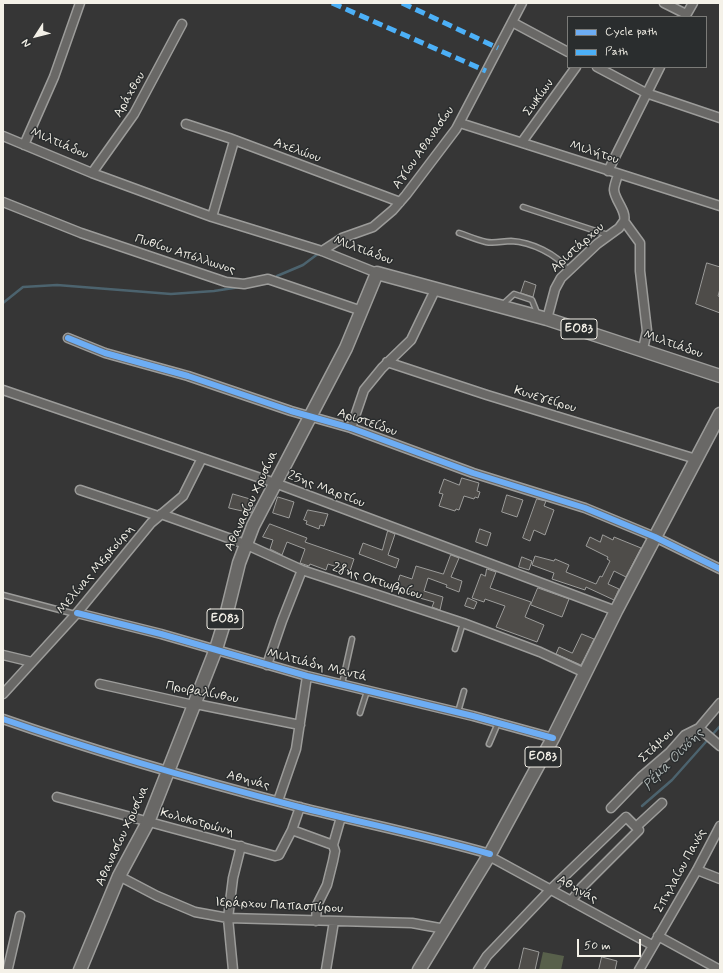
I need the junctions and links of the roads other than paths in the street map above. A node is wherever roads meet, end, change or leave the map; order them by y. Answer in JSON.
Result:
{"nodes":[{"id":1,"x":80,"y":3,"type":"edge"},
{"id":2,"x":522,"y":3,"type":"edge"},
{"id":3,"x":664,"y":3,"type":"edge"},
{"id":4,"x":693,"y":3,"type":"edge"},
{"id":5,"x":686,"y":16,"type":"edge"},
{"id":6,"x":512,"y":22,"type":"junction"},
{"id":7,"x":182,"y":24,"type":"dead end"},
{"id":8,"x":567,"y":51,"type":"edge"},
{"id":9,"x":575,"y":68,"type":"edge"},
{"id":10,"x":599,"y":68,"type":"edge"},
{"id":11,"x":659,"y":68,"type":"edge"},
{"id":12,"x":646,"y":93,"type":"junction"},
{"id":13,"x":720,"y":118,"type":"edge"},
{"id":14,"x":460,"y":122,"type":"junction"},
{"id":15,"x":186,"y":124,"type":"dead end"},
{"id":16,"x":3,"y":136,"type":"edge"},
{"id":17,"x":234,"y":141,"type":"junction"},
{"id":18,"x":522,"y":142,"type":"junction"},
{"id":19,"x":24,"y":145,"type":"junction"},
{"id":20,"x":608,"y":171,"type":"junction"},
{"id":21,"x":92,"y":173,"type":"junction"},
{"id":22,"x":618,"y":174,"type":"junction"},
{"id":23,"x":3,"y":202,"type":"edge"},
{"id":24,"x":400,"y":202,"type":"junction"},
{"id":25,"x":720,"y":206,"type":"edge"},
{"id":26,"x":523,"y":207,"type":"dead end"},
{"id":27,"x":212,"y":217,"type":"junction"},
{"id":28,"x":624,"y":221,"type":"junction"},
{"id":29,"x":459,"y":233,"type":"dead end"},
{"id":30,"x":608,"y":235,"type":"junction"},
{"id":31,"x":322,"y":251,"type":"junction"},
{"id":32,"x":568,"y":270,"type":"junction"},
{"id":33,"x":377,"y":272,"type":"junction"},
{"id":34,"x":436,"y":288,"type":"junction"},
{"id":35,"x":362,"y":311,"type":"junction"},
{"id":36,"x":543,"y":318,"type":"junction"},
{"id":37,"x":68,"y":338,"type":"dead end"},
{"id":38,"x":643,"y":350,"type":"junction"},
{"id":39,"x":387,"y":362,"type":"junction"},
{"id":40,"x":720,"y":376,"type":"edge"},
{"id":41,"x":3,"y":391,"type":"edge"},
{"id":42,"x":720,"y":414,"type":"edge"},
{"id":43,"x":310,"y":416,"type":"junction"},
{"id":44,"x":351,"y":428,"type":"junction"},
{"id":45,"x":202,"y":458,"type":"junction"},
{"id":46,"x":696,"y":459,"type":"junction"},
{"id":47,"x":274,"y":484,"type":"junction"},
{"id":48,"x":80,"y":490,"type":"dead end"},
{"id":49,"x":160,"y":515,"type":"junction"},
{"id":50,"x":655,"y":537,"type":"junction"},
{"id":51,"x":245,"y":544,"type":"junction"},
{"id":52,"x":720,"y":569,"type":"edge"},
{"id":53,"x":302,"y":570,"type":"junction"},
{"id":54,"x":3,"y":595,"type":"edge"},
{"id":55,"x":616,"y":611,"type":"junction"},
{"id":56,"x":77,"y":614,"type":"junction"},
{"id":57,"x":463,"y":623,"type":"junction"},
{"id":58,"x":352,"y":639,"type":"dead end"},
{"id":59,"x":216,"y":649,"type":"junction"},
{"id":60,"x":455,"y":649,"type":"dead end"},
{"id":61,"x":3,"y":655,"type":"edge"},
{"id":62,"x":32,"y":662,"type":"junction"},
{"id":63,"x":267,"y":666,"type":"junction"},
{"id":64,"x":585,"y":673,"type":"junction"},
{"id":65,"x":307,"y":676,"type":"junction"},
{"id":66,"x":100,"y":684,"type":"dead end"},
{"id":67,"x":342,"y":685,"type":"junction"},
{"id":68,"x":367,"y":691,"type":"junction"},
{"id":69,"x":464,"y":691,"type":"dead end"},
{"id":70,"x":3,"y":694,"type":"edge"},
{"id":71,"x":720,"y":703,"type":"edge"},
{"id":72,"x":194,"y":705,"type":"junction"},
{"id":73,"x":458,"y":712,"type":"junction"},
{"id":74,"x":360,"y":713,"type":"dead end"},
{"id":75,"x":3,"y":718,"type":"edge"},
{"id":76,"x":498,"y":722,"type":"junction"},
{"id":77,"x":300,"y":725,"type":"junction"},
{"id":78,"x":699,"y":728,"type":"junction"},
{"id":79,"x":553,"y":738,"type":"junction"},
{"id":80,"x":489,"y":744,"type":"dead end"},
{"id":81,"x":720,"y":746,"type":"edge"},
{"id":82,"x":168,"y":771,"type":"junction"},
{"id":83,"x":57,"y":797,"type":"dead end"},
{"id":84,"x":278,"y":801,"type":"junction"},
{"id":85,"x":662,"y":803,"type":"dead end"},
{"id":86,"x":300,"y":807,"type":"junction"},
{"id":87,"x":611,"y":808,"type":"dead end"},
{"id":88,"x":341,"y":817,"type":"junction"},
{"id":89,"x":148,"y":822,"type":"junction"},
{"id":90,"x":720,"y":826,"type":"edge"},
{"id":91,"x":636,"y":827,"type":"junction"},
{"id":92,"x":292,"y":830,"type":"junction"},
{"id":93,"x":333,"y":845,"type":"junction"},
{"id":94,"x":241,"y":846,"type":"junction"},
{"id":95,"x":490,"y":855,"type":"junction"},
{"id":96,"x":697,"y":870,"type":"junction"},
{"id":97,"x":119,"y":876,"type":"junction"},
{"id":98,"x":720,"y":879,"type":"edge"},
{"id":99,"x":551,"y":890,"type":"junction"},
{"id":100,"x":572,"y":901,"type":"junction"},
{"id":101,"x":20,"y":916,"type":"dead end"},
{"id":102,"x":228,"y":918,"type":"junction"},
{"id":103,"x":316,"y":921,"type":"junction"},
{"id":104,"x":334,"y":921,"type":"junction"},
{"id":105,"x":445,"y":929,"type":"junction"},
{"id":106,"x":658,"y":936,"type":"junction"},
{"id":107,"x":652,"y":945,"type":"junction"},
{"id":108,"x":8,"y":968,"type":"edge"},
{"id":109,"x":80,"y":970,"type":"edge"},
{"id":110,"x":233,"y":970,"type":"edge"},
{"id":111,"x":326,"y":970,"type":"edge"},
{"id":112,"x":419,"y":970,"type":"edge"},
{"id":113,"x":478,"y":970,"type":"edge"},
{"id":114,"x":639,"y":970,"type":"edge"},
{"id":115,"x":720,"y":970,"type":"edge"}],
"edges":[{"from":1,"to":19,"type":"street"},
{"from":2,"to":6,"type":"street","name":"Αγίου Αθανασίου"},
{"from":3,"to":5,"type":"street"},
{"from":4,"to":5,"type":"street"},
{"from":6,"to":8,"type":"street"},
{"from":6,"to":14,"type":"street","name":"Αγίου Αθανασίου"},
{"from":7,"to":21,"type":"street","name":"Αράχθου"},
{"from":9,"to":18,"type":"street","name":"Σωκίων"},
{"from":10,"to":12,"type":"street"},
{"from":11,"to":12,"type":"street"},
{"from":12,"to":13,"type":"street"},
{"from":12,"to":20,"type":"street"},
{"from":14,"to":18,"type":"street","name":"Μιλήτου"},
{"from":14,"to":24,"type":"street","name":"Αγίου Αθανασίου"},
{"from":15,"to":17,"type":"street","name":"Αχελώου"},
{"from":16,"to":19,"type":"street","name":"Μιλτιάδου"},
{"from":17,"to":24,"type":"street","name":"Αχελώου"},
{"from":17,"to":27,"type":"street"},
{"from":18,"to":20,"type":"street","name":"Μιλήτου"},
{"from":19,"to":21,"type":"street","name":"Μιλτιάδου"},
{"from":20,"to":22,"type":"street","name":"Μιλήτου"},
{"from":21,"to":27,"type":"street","name":"Μιλτιάδου"},
{"from":22,"to":25,"type":"street","name":"Μιλήτου"},
{"from":22,"to":28,"type":"street"},
{"from":23,"to":35,"type":"street","name":"Πυθίου Απόλλωνος"},
{"from":24,"to":31,"type":"street","name":"Αγίου Αθανασίου"},
{"from":26,"to":30,"type":"lane"},
{"from":27,"to":31,"type":"street","name":"Μιλτιάδου"},
{"from":28,"to":30,"type":"street","name":"Αριστάρχου"},
{"from":28,"to":38,"type":"street"},
{"from":29,"to":32,"type":"lane"},
{"from":30,"to":32,"type":"street","name":"Αριστάρχου"},
{"from":31,"to":33,"type":"street","name":"Μιλτιάδου"},
{"from":32,"to":36,"type":"street","name":"Αριστάρχου"},
{"from":33,"to":34,"type":"main road","name":"Μιλτιάδου","number":"ΕΟ83"},
{"from":33,"to":35,"type":"main road","name":"Αθανασίου Χρυσίνα","number":"ΕΟ83"},
{"from":34,"to":36,"type":"main road","name":"Μιλτιάδου","number":"ΕΟ83"},
{"from":34,"to":39,"type":"street"},
{"from":35,"to":43,"type":"main road","name":"Αθανασίου Χρυσίνα","number":"ΕΟ83"},
{"from":36,"to":38,"type":"main road","name":"Μιλτιάδου","number":"ΕΟ83"},
{"from":37,"to":43,"type":"street","name":"Αριστείδου"},
{"from":38,"to":40,"type":"main road","name":"Μιλτιάδου","number":"ΕΟ83"},
{"from":39,"to":44,"type":"street"},
{"from":39,"to":46,"type":"street","name":"Κυνεγείρου"},
{"from":41,"to":45,"type":"street","name":"25ης Μαρτίου"},
{"from":42,"to":46,"type":"main road","number":"ΕΟ83"},
{"from":43,"to":44,"type":"street","name":"Αριστείδου"},
{"from":43,"to":47,"type":"main road","name":"Αθανασίου Χρυσίνα","number":"ΕΟ83"},
{"from":44,"to":50,"type":"street","name":"Αριστείδου"},
{"from":45,"to":47,"type":"street","name":"25ης Μαρτίου"},
{"from":45,"to":49,"type":"street","name":"Μελίνας Μερκούρη"},
{"from":46,"to":50,"type":"main road","number":"ΕΟ83"},
{"from":47,"to":51,"type":"main road","name":"Αθανασίου Χρυσίνα","number":"ΕΟ83"},
{"from":47,"to":55,"type":"street","name":"25ης Μαρτίου"},
{"from":48,"to":49,"type":"street","name":"28ης Οκτωβρίου"},
{"from":49,"to":51,"type":"street","name":"28ης Οκτωβρίου"},
{"from":49,"to":56,"type":"street","name":"Μελίνας Μερκούρη"},
{"from":50,"to":52,"type":"street"},
{"from":50,"to":55,"type":"main road","number":"ΕΟ83"},
{"from":51,"to":53,"type":"street","name":"28ης Οκτωβρίου"},
{"from":51,"to":59,"type":"main road","name":"Αθανασίου Χρυσίνα","number":"ΕΟ83"},
{"from":53,"to":57,"type":"street","name":"28ης Οκτωβρίου"},
{"from":53,"to":63,"type":"street"},
{"from":54,"to":56,"type":"lane"},
{"from":55,"to":64,"type":"main road","number":"ΕΟ83"},
{"from":56,"to":59,"type":"street","name":"Μιλτιάδη Μαντά"},
{"from":56,"to":62,"type":"street","name":"Μελίνας Μερκούρη"},
{"from":57,"to":60,"type":"lane"},
{"from":57,"to":64,"type":"street","name":"28ης Οκτωβρίου"},
{"from":58,"to":67,"type":"lane"},
{"from":59,"to":63,"type":"street","name":"Μιλτιάδη Μαντά"},
{"from":59,"to":72,"type":"main road","name":"Αθανασίου Χρυσίνα","number":"ΕΟ83"},
{"from":61,"to":62,"type":"street"},
{"from":62,"to":70,"type":"street","name":"Μελίνας Μερκούρη"},
{"from":63,"to":65,"type":"street","name":"Μιλτιάδη Μαντά"},
{"from":64,"to":79,"type":"main road","number":"ΕΟ83"},
{"from":65,"to":67,"type":"street","name":"Μιλτιάδη Μαντά"},
{"from":65,"to":77,"type":"street"},
{"from":66,"to":72,"type":"street","name":"Προβαλίνθου"},
{"from":67,"to":68,"type":"street","name":"Μιλτιάδη Μαντά"},
{"from":68,"to":73,"type":"street","name":"Μιλτιάδη Μαντά"},
{"from":68,"to":74,"type":"lane"},
{"from":69,"to":73,"type":"lane"},
{"from":71,"to":78,"type":"street","name":"Στάμου"},
{"from":72,"to":77,"type":"street","name":"Προβαλίνθου"},
{"from":72,"to":82,"type":"main road","name":"Αθανασίου Χρυσίνα","number":"ΕΟ83"},
{"from":73,"to":76,"type":"street","name":"Μιλτιάδη Μαντά"},
{"from":75,"to":82,"type":"street","name":"Αθηνάς"},
{"from":76,"to":79,"type":"street","name":"Μιλτιάδη Μαντά"},
{"from":76,"to":80,"type":"lane"},
{"from":77,"to":84,"type":"street"},
{"from":78,"to":81,"type":"street"},
{"from":78,"to":87,"type":"street","name":"Στάμου"},
{"from":79,"to":95,"type":"main road","number":"ΕΟ83"},
{"from":82,"to":84,"type":"street","name":"Αθηνάς"},
{"from":82,"to":89,"type":"main road","name":"Αθανασίου Χρυσίνα","number":"ΕΟ83"},
{"from":83,"to":89,"type":"street","name":"Κολοκοτρώνη"},
{"from":84,"to":86,"type":"street","name":"Αθηνάς"},
{"from":85,"to":91,"type":"street"},
{"from":86,"to":88,"type":"street","name":"Αθηνάς"},
{"from":86,"to":92,"type":"street","name":"Κολοκοτρώνη"},
{"from":88,"to":93,"type":"street"},
{"from":88,"to":95,"type":"street","name":"Αθηνάς"},
{"from":89,"to":94,"type":"street","name":"Κολοκοτρώνη"},
{"from":89,"to":97,"type":"main road","name":"Αθανασίου Χρυσίνα","number":"ΕΟ83"},
{"from":90,"to":96,"type":"street","name":"Σπηλαίου Πανός"},
{"from":91,"to":99,"type":"street"},
{"from":91,"to":100,"type":"street"},
{"from":92,"to":93,"type":"street"},
{"from":92,"to":94,"type":"street","name":"Κολοκοτρώνη"},
{"from":93,"to":103,"type":"street"},
{"from":94,"to":102,"type":"street"},
{"from":95,"to":99,"type":"street","name":"Αθηνάς"},
{"from":95,"to":105,"type":"main road","number":"ΕΟ83"},
{"from":96,"to":98,"type":"street"},
{"from":96,"to":106,"type":"street","name":"Σπηλαίου Πανός"},
{"from":97,"to":102,"type":"street","name":"Ιεράρχου Παπασπύρου"},
{"from":97,"to":109,"type":"main road","name":"Αθανασίου Χρυσίνα","number":"ΕΟ83"},
{"from":99,"to":100,"type":"street","name":"Αθηνάς"},
{"from":99,"to":113,"type":"street"},
{"from":100,"to":107,"type":"street","name":"Αθηνάς"},
{"from":101,"to":108,"type":"street"},
{"from":102,"to":103,"type":"street","name":"Ιεράρχου Παπασπύρου"},
{"from":102,"to":110,"type":"street"},
{"from":103,"to":104,"type":"street","name":"Ιεράρχου Παπασπύρου"},
{"from":104,"to":105,"type":"street","name":"Ιεράρχου Παπασπύρου"},
{"from":104,"to":111,"type":"street"},
{"from":105,"to":112,"type":"main road","number":"ΕΟ83"},
{"from":106,"to":107,"type":"street","name":"Σπηλαίου Πανός"},
{"from":106,"to":115,"type":"street"},
{"from":107,"to":114,"type":"street","name":"Σπηλαίου Πανός"}]}
